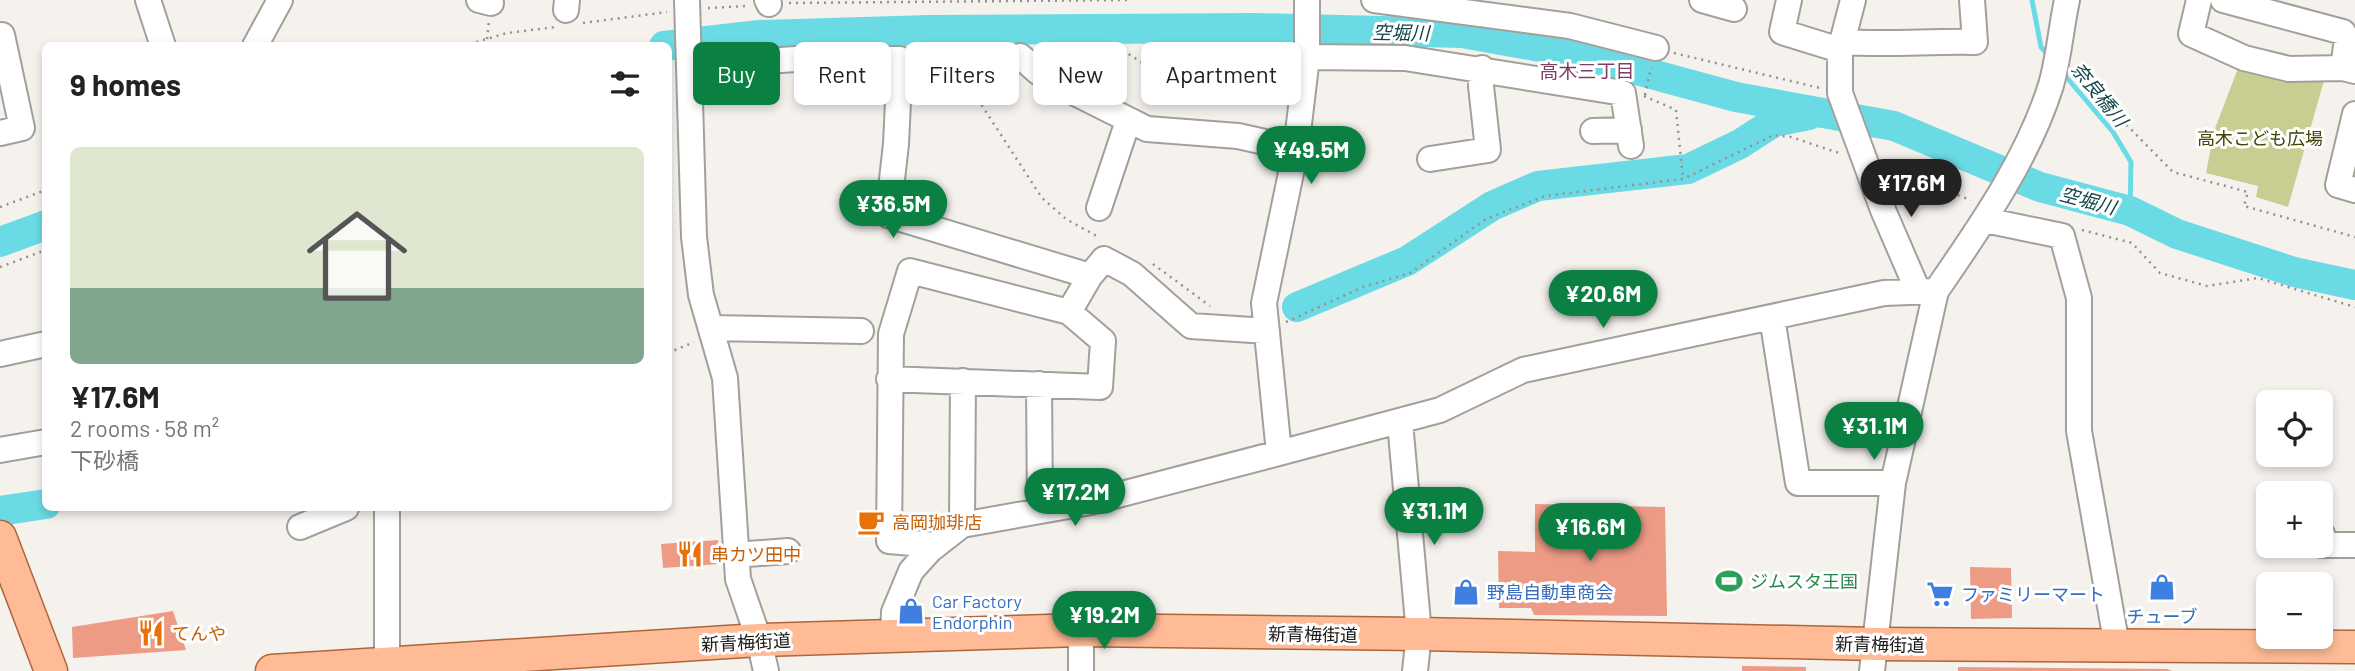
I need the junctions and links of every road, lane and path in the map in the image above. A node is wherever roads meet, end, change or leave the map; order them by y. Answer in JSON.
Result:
{"nodes":[{"id":1,"x":148,"y":0,"type":"edge"},
{"id":2,"x":280,"y":0,"type":"edge"},
{"id":3,"x":898,"y":0,"type":"edge"},
{"id":4,"x":1128,"y":0,"type":"edge"},
{"id":5,"x":1374,"y":0,"type":"edge"},
{"id":6,"x":1702,"y":0,"type":"edge"},
{"id":7,"x":1789,"y":0,"type":"edge"},
{"id":8,"x":1853,"y":0,"type":"edge"},
{"id":9,"x":1972,"y":0,"type":"edge"},
{"id":10,"x":2067,"y":0,"type":"edge"},
{"id":11,"x":2199,"y":0,"type":"edge"},
{"id":12,"x":2223,"y":0,"type":"edge"},
{"id":13,"x":768,"y":2,"type":"edge"},
{"id":14,"x":902,"y":3,"type":"junction"},
{"id":15,"x":1306,"y":3,"type":"edge"},
{"id":16,"x":688,"y":7,"type":"edge"},
{"id":17,"x":1499,"y":8,"type":"edge"},
{"id":18,"x":1734,"y":9,"type":"dead end"},
{"id":19,"x":2,"y":35,"type":"dead end"},
{"id":20,"x":2060,"y":40,"type":"junction"},
{"id":21,"x":162,"y":42,"type":"edge"},
{"id":22,"x":257,"y":42,"type":"edge"},
{"id":23,"x":1842,"y":46,"type":"junction"},
{"id":24,"x":1656,"y":48,"type":"junction"},
{"id":25,"x":1307,"y":54,"type":"junction"},
{"id":26,"x":1020,"y":56,"type":"junction"},
{"id":27,"x":900,"y":59,"type":"junction"},
{"id":28,"x":690,"y":63,"type":"junction"},
{"id":29,"x":1482,"y":68,"type":"junction"},
{"id":30,"x":2349,"y":70,"type":"edge"},
{"id":31,"x":1840,"y":93,"type":"junction"},
{"id":32,"x":1634,"y":94,"type":"junction"},
{"id":33,"x":1663,"y":102,"type":"dead end"},
{"id":34,"x":2355,"y":114,"type":"edge"},
{"id":35,"x":1128,"y":121,"type":"junction"},
{"id":36,"x":680,"y":129,"type":"edge"},
{"id":37,"x":1593,"y":131,"type":"dead end"},
{"id":38,"x":0,"y":134,"type":"edge"},
{"id":39,"x":1296,"y":149,"type":"junction"},
{"id":40,"x":1430,"y":159,"type":"dead end"},
{"id":41,"x":1866,"y":162,"type":"junction"},
{"id":42,"x":1683,"y":179,"type":"junction"},
{"id":43,"x":2355,"y":190,"type":"edge"},
{"id":44,"x":42,"y":191,"type":"edge"},
{"id":45,"x":0,"y":207,"type":"edge"},
{"id":46,"x":1099,"y":208,"type":"dead end"},
{"id":47,"x":1991,"y":210,"type":"junction"},
{"id":48,"x":2081,"y":230,"type":"dead end"},
{"id":49,"x":2355,"y":237,"type":"edge"},
{"id":50,"x":42,"y":251,"type":"edge"},
{"id":51,"x":0,"y":267,"type":"edge"},
{"id":52,"x":1090,"y":276,"type":"junction"},
{"id":53,"x":1926,"y":291,"type":"junction"},
{"id":54,"x":2355,"y":307,"type":"edge"},
{"id":55,"x":1069,"y":312,"type":"junction"},
{"id":56,"x":1772,"y":317,"type":"junction"},
{"id":57,"x":1267,"y":329,"type":"junction"},
{"id":58,"x":711,"y":330,"type":"junction"},
{"id":59,"x":861,"y":331,"type":"dead end"},
{"id":60,"x":42,"y":351,"type":"edge"},
{"id":61,"x":672,"y":353,"type":"edge"},
{"id":62,"x":0,"y":354,"type":"edge"},
{"id":63,"x":889,"y":379,"type":"junction"},
{"id":64,"x":963,"y":382,"type":"junction"},
{"id":65,"x":1039,"y":384,"type":"junction"},
{"id":66,"x":1401,"y":422,"type":"junction"},
{"id":67,"x":42,"y":443,"type":"edge"},
{"id":68,"x":0,"y":450,"type":"edge"},
{"id":69,"x":1279,"y":453,"type":"junction"},
{"id":70,"x":1893,"y":483,"type":"junction"},
{"id":71,"x":1041,"y":510,"type":"junction"},
{"id":72,"x":339,"y":511,"type":"edge"},
{"id":73,"x":387,"y":511,"type":"edge"},
{"id":74,"x":962,"y":525,"type":"junction"},
{"id":75,"x":300,"y":527,"type":"dead end"},
{"id":76,"x":0,"y":537,"type":"edge"},
{"id":77,"x":936,"y":545,"type":"junction"},
{"id":78,"x":2333,"y":545,"type":"edge"},
{"id":79,"x":2355,"y":545,"type":"edge"},
{"id":80,"x":789,"y":551,"type":"dead end"},
{"id":81,"x":735,"y":555,"type":"junction"},
{"id":82,"x":1081,"y":631,"type":"junction"},
{"id":83,"x":1419,"y":634,"type":"junction"},
{"id":84,"x":893,"y":636,"type":"junction"},
{"id":85,"x":759,"y":639,"type":"junction"},
{"id":86,"x":2117,"y":646,"type":"junction"},
{"id":87,"x":2355,"y":646,"type":"edge"},
{"id":88,"x":1874,"y":657,"type":"edge"},
{"id":89,"x":467,"y":665,"type":"edge"},
{"id":90,"x":370,"y":667,"type":"edge"},
{"id":91,"x":51,"y":671,"type":"edge"},
{"id":92,"x":272,"y":671,"type":"edge"},
{"id":93,"x":766,"y":671,"type":"edge"},
{"id":94,"x":1081,"y":671,"type":"edge"},
{"id":95,"x":1415,"y":671,"type":"edge"}],
"edges":[{"from":1,"to":21,"type":"street"},
{"from":2,"to":22,"type":"street"},
{"from":3,"to":14,"type":"path"},
{"from":4,"to":14,"type":"path"},
{"from":5,"to":17,"type":"street"},
{"from":6,"to":18,"type":"street"},
{"from":7,"to":23,"type":"street"},
{"from":8,"to":23,"type":"street"},
{"from":9,"to":23,"type":"street"},
{"from":10,"to":20,"type":"street"},
{"from":11,"to":30,"type":"street"},
{"from":12,"to":30,"type":"street"},
{"from":13,"to":14,"type":"path"},
{"from":13,"to":16,"type":"path"},
{"from":15,"to":25,"type":"street"},
{"from":16,"to":28,"type":"street"},
{"from":17,"to":24,"type":"street"},
{"from":19,"to":38,"type":"street"},
{"from":20,"to":47,"type":"street"},
{"from":20,"to":49,"type":"path"},
{"from":23,"to":31,"type":"street"},
{"from":24,"to":31,"type":"path"},
{"from":24,"to":32,"type":"path"},
{"from":25,"to":26,"type":"path"},
{"from":25,"to":29,"type":"street"},
{"from":25,"to":39,"type":"street"},
{"from":26,"to":27,"type":"path"},
{"from":26,"to":35,"type":"street"},
{"from":27,"to":28,"type":"street"},
{"from":27,"to":52,"type":"street"},
{"from":28,"to":36,"type":"street"},
{"from":29,"to":32,"type":"street"},
{"from":29,"to":40,"type":"street"},
{"from":31,"to":41,"type":"street"},
{"from":32,"to":37,"type":"street"},
{"from":33,"to":42,"type":"path"},
{"from":34,"to":43,"type":"street"},
{"from":35,"to":39,"type":"street"},
{"from":35,"to":46,"type":"street"},
{"from":36,"to":58,"type":"street"},
{"from":39,"to":57,"type":"street"},
{"from":41,"to":42,"type":"path"},
{"from":41,"to":47,"type":"path"},
{"from":41,"to":53,"type":"street"},
{"from":42,"to":57,"type":"path"},
{"from":44,"to":45,"type":"path"},
{"from":47,"to":53,"type":"street"},
{"from":47,"to":86,"type":"street"},
{"from":48,"to":54,"type":"path"},
{"from":50,"to":51,"type":"path"},
{"from":52,"to":55,"type":"street"},
{"from":52,"to":57,"type":"street"},
{"from":53,"to":56,"type":"street"},
{"from":53,"to":70,"type":"street"},
{"from":55,"to":63,"type":"street"},
{"from":55,"to":65,"type":"street"},
{"from":56,"to":66,"type":"street"},
{"from":56,"to":70,"type":"street"},
{"from":57,"to":69,"type":"street"},
{"from":58,"to":59,"type":"street"},
{"from":58,"to":61,"type":"path"},
{"from":58,"to":81,"type":"street"},
{"from":60,"to":62,"type":"street"},
{"from":63,"to":64,"type":"street"},
{"from":63,"to":77,"type":"street"},
{"from":64,"to":65,"type":"street"},
{"from":64,"to":74,"type":"street"},
{"from":65,"to":71,"type":"street"},
{"from":66,"to":69,"type":"street"},
{"from":66,"to":83,"type":"street"},
{"from":67,"to":68,"type":"street"},
{"from":69,"to":71,"type":"street"},
{"from":70,"to":88,"type":"street"},
{"from":71,"to":74,"type":"street"},
{"from":72,"to":75,"type":"street"},
{"from":73,"to":90,"type":"street"},
{"from":74,"to":77,"type":"street"},
{"from":76,"to":91,"type":"main road"},
{"from":77,"to":84,"type":"street"},
{"from":78,"to":79,"type":"street"},
{"from":80,"to":81,"type":"street"},
{"from":81,"to":85,"type":"street"},
{"from":82,"to":83,"type":"main road","name":"新青梅街道"},
{"from":82,"to":84,"type":"main road","name":"新青梅街道"},
{"from":82,"to":94,"type":"street"},
{"from":83,"to":88,"type":"main road","name":"新青梅街道"},
{"from":83,"to":95,"type":"street"},
{"from":84,"to":85,"type":"main road","name":"新青梅街道"},
{"from":85,"to":89,"type":"main road","name":"新青梅街道"},
{"from":85,"to":93,"type":"street"},
{"from":86,"to":87,"type":"main road","name":"新青梅街道"},
{"from":86,"to":88,"type":"main road","name":"新青梅街道"},
{"from":89,"to":90,"type":"main road","name":"新青梅街道"},
{"from":90,"to":92,"type":"main road","name":"新青梅街道"}]}
